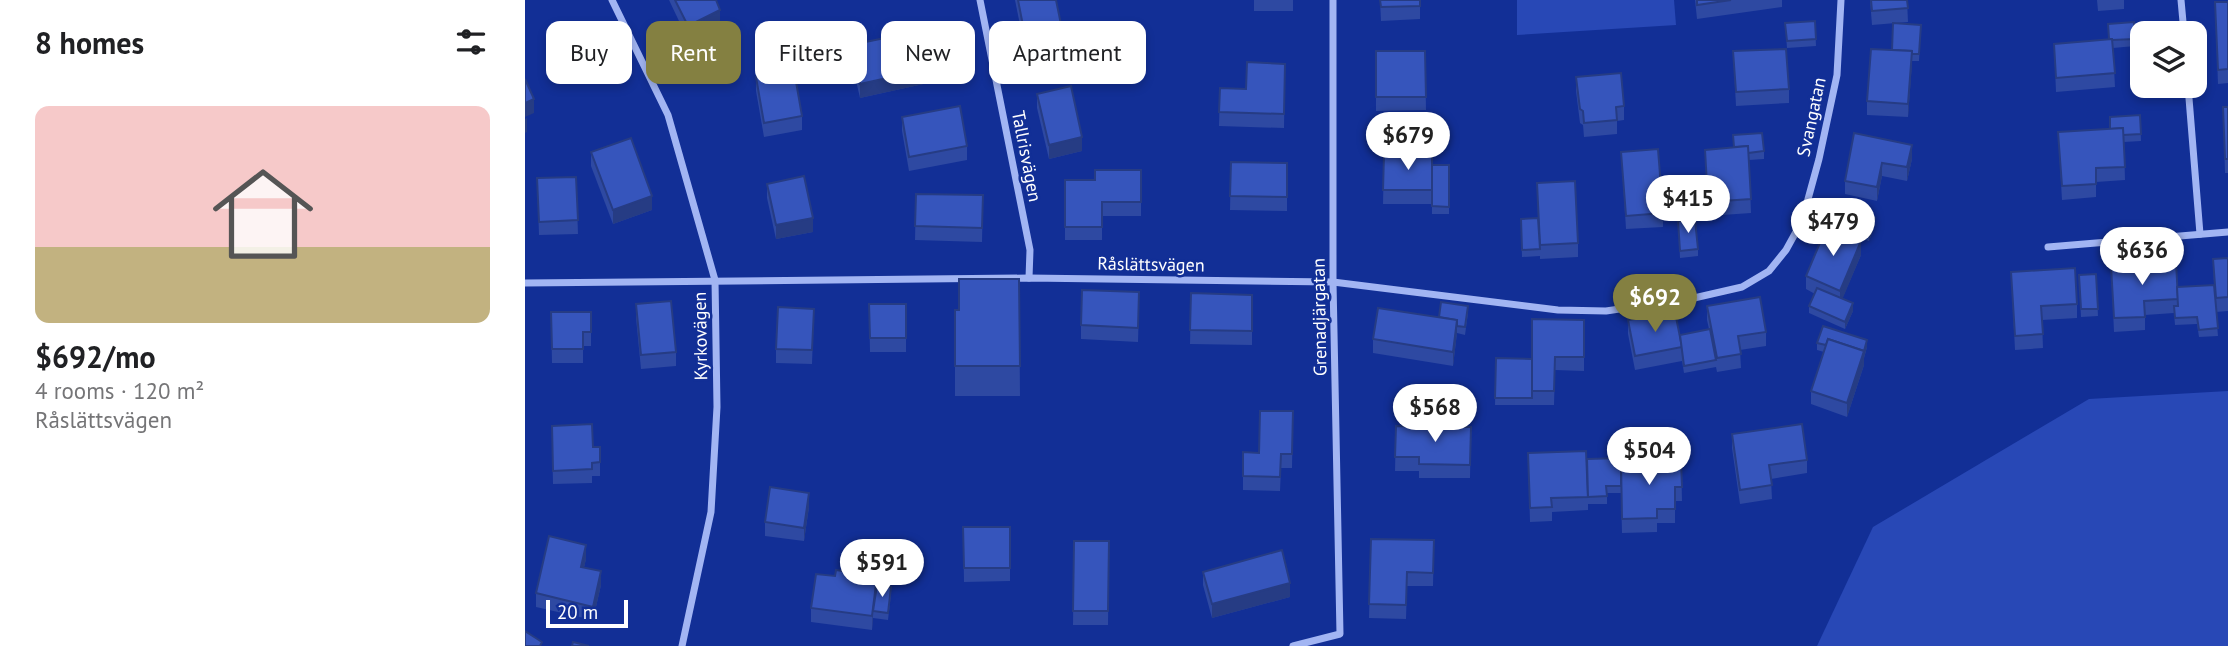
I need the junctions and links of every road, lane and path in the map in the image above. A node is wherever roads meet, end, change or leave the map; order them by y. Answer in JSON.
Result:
{"nodes":[{"id":1,"x":612,"y":0,"type":"edge"},
{"id":2,"x":981,"y":0,"type":"edge"},
{"id":3,"x":1333,"y":0,"type":"edge"},
{"id":4,"x":1840,"y":0,"type":"edge"},
{"id":5,"x":2181,"y":0,"type":"edge"},
{"id":6,"x":2183,"y":21,"type":"edge"},
{"id":7,"x":2189,"y":98,"type":"edge"},
{"id":8,"x":2228,"y":232,"type":"edge"},
{"id":9,"x":2200,"y":234,"type":"junction"},
{"id":10,"x":2048,"y":247,"type":"dead end"},
{"id":11,"x":1769,"y":271,"type":"joint"},
{"id":12,"x":1029,"y":278,"type":"junction"},
{"id":13,"x":715,"y":280,"type":"junction"},
{"id":14,"x":1333,"y":282,"type":"junction"},
{"id":15,"x":525,"y":283,"type":"edge"},
{"id":16,"x":682,"y":645,"type":"edge"},
{"id":17,"x":693,"y":646,"type":"edge"},
{"id":18,"x":1293,"y":646,"type":"edge"}],
"edges":[{"from":1,"to":13,"type":"street","name":"Kyrkovägen"},
{"from":2,"to":12,"type":"street","name":"Tallrisvägen"},
{"from":3,"to":14,"type":"street","name":"Grenadjärgatan"},
{"from":4,"to":11,"type":"street","name":"Svangatan"},
{"from":5,"to":6,"type":"street"},
{"from":7,"to":9,"type":"street"},
{"from":8,"to":9,"type":"street"},
{"from":9,"to":10,"type":"street"},
{"from":11,"to":14,"type":"street","name":"Råslättsvägen"},
{"from":12,"to":13,"type":"street","name":"Råslättsvägen"},
{"from":12,"to":14,"type":"street","name":"Råslättsvägen"},
{"from":13,"to":15,"type":"street","name":"Råslättsvägen"},
{"from":13,"to":16,"type":"street","name":"Kyrkovägen"},
{"from":14,"to":18,"type":"street","name":"Grenadjärgatan"},
{"from":16,"to":17,"type":"street"}]}
